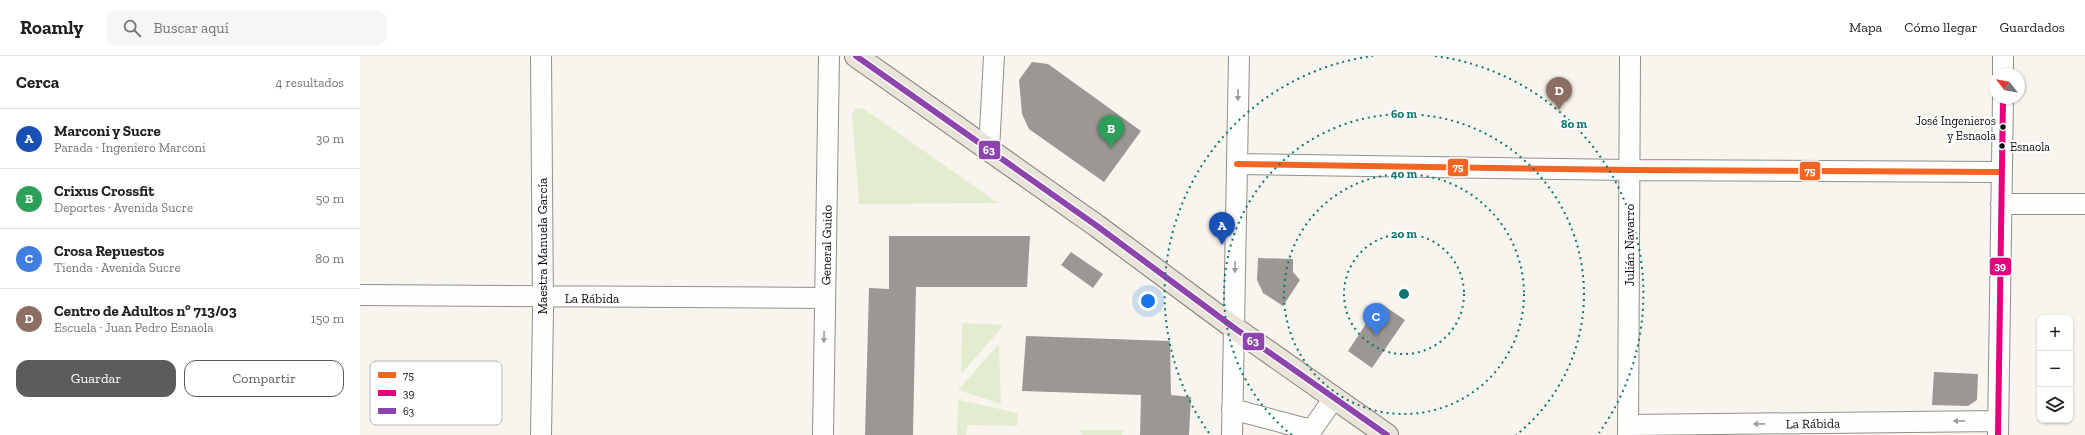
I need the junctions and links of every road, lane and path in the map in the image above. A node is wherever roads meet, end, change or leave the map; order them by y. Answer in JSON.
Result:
{"nodes":[{"id":1,"x":541,"y":56,"type":"edge"},
{"id":2,"x":829,"y":56,"type":"edge"},
{"id":3,"x":856,"y":56,"type":"edge"},
{"id":4,"x":994,"y":56,"type":"edge"},
{"id":5,"x":1239,"y":56,"type":"edge"},
{"id":6,"x":1630,"y":56,"type":"edge"},
{"id":7,"x":2003,"y":56,"type":"edge"},
{"id":8,"x":2003,"y":68,"type":"edge"},
{"id":9,"x":2003,"y":104,"type":"edge"},
{"id":10,"x":989,"y":150,"type":"junction"},
{"id":11,"x":1237,"y":164,"type":"junction"},
{"id":12,"x":1629,"y":170,"type":"junction"},
{"id":13,"x":2001,"y":172,"type":"junction"},
{"id":14,"x":2001,"y":204,"type":"junction"},
{"id":15,"x":2085,"y":204,"type":"edge"},
{"id":16,"x":360,"y":295,"type":"edge"},
{"id":17,"x":543,"y":298,"type":"junction"},
{"id":18,"x":825,"y":298,"type":"junction"},
{"id":19,"x":1233,"y":327,"type":"junction"},
{"id":20,"x":1334,"y":398,"type":"junction"},
{"id":21,"x":1232,"y":409,"type":"junction"},
{"id":22,"x":1998,"y":428,"type":"edge"},
{"id":23,"x":1628,"y":430,"type":"edge"},
{"id":24,"x":541,"y":435,"type":"edge"},
{"id":25,"x":822,"y":435,"type":"edge"},
{"id":26,"x":1232,"y":435,"type":"edge"},
{"id":27,"x":1387,"y":435,"type":"edge"}],
"edges":[{"from":1,"to":17,"type":"street","name":"Maestra Manuela García"},
{"from":2,"to":18,"type":"street","name":"General Guido"},
{"from":3,"to":10,"type":"main road"},
{"from":4,"to":10,"type":"street"},
{"from":5,"to":11,"type":"street","one_way":true},
{"from":6,"to":12,"type":"street","name":"Julián Navarro"},
{"from":7,"to":8,"type":"street"},
{"from":9,"to":13,"type":"street"},
{"from":10,"to":19,"type":"main road"},
{"from":11,"to":12,"type":"street"},
{"from":11,"to":19,"type":"street","one_way":true},
{"from":12,"to":13,"type":"street"},
{"from":12,"to":23,"type":"street","name":"Julián Navarro"},
{"from":13,"to":14,"type":"street"},
{"from":14,"to":15,"type":"street"},
{"from":14,"to":22,"type":"street"},
{"from":16,"to":17,"type":"street","name":"La Rábida"},
{"from":17,"to":18,"type":"street","name":"La Rábida"},
{"from":17,"to":24,"type":"street","name":"Maestra Manuela García"},
{"from":18,"to":25,"type":"street","name":"General Guido","one_way":true},
{"from":19,"to":20,"type":"main road"},
{"from":19,"to":21,"type":"street"},
{"from":20,"to":21,"type":"street"},
{"from":20,"to":27,"type":"main road"},
{"from":21,"to":26,"type":"street"},
{"from":22,"to":23,"type":"street","name":"La Rábida","one_way":true}]}
